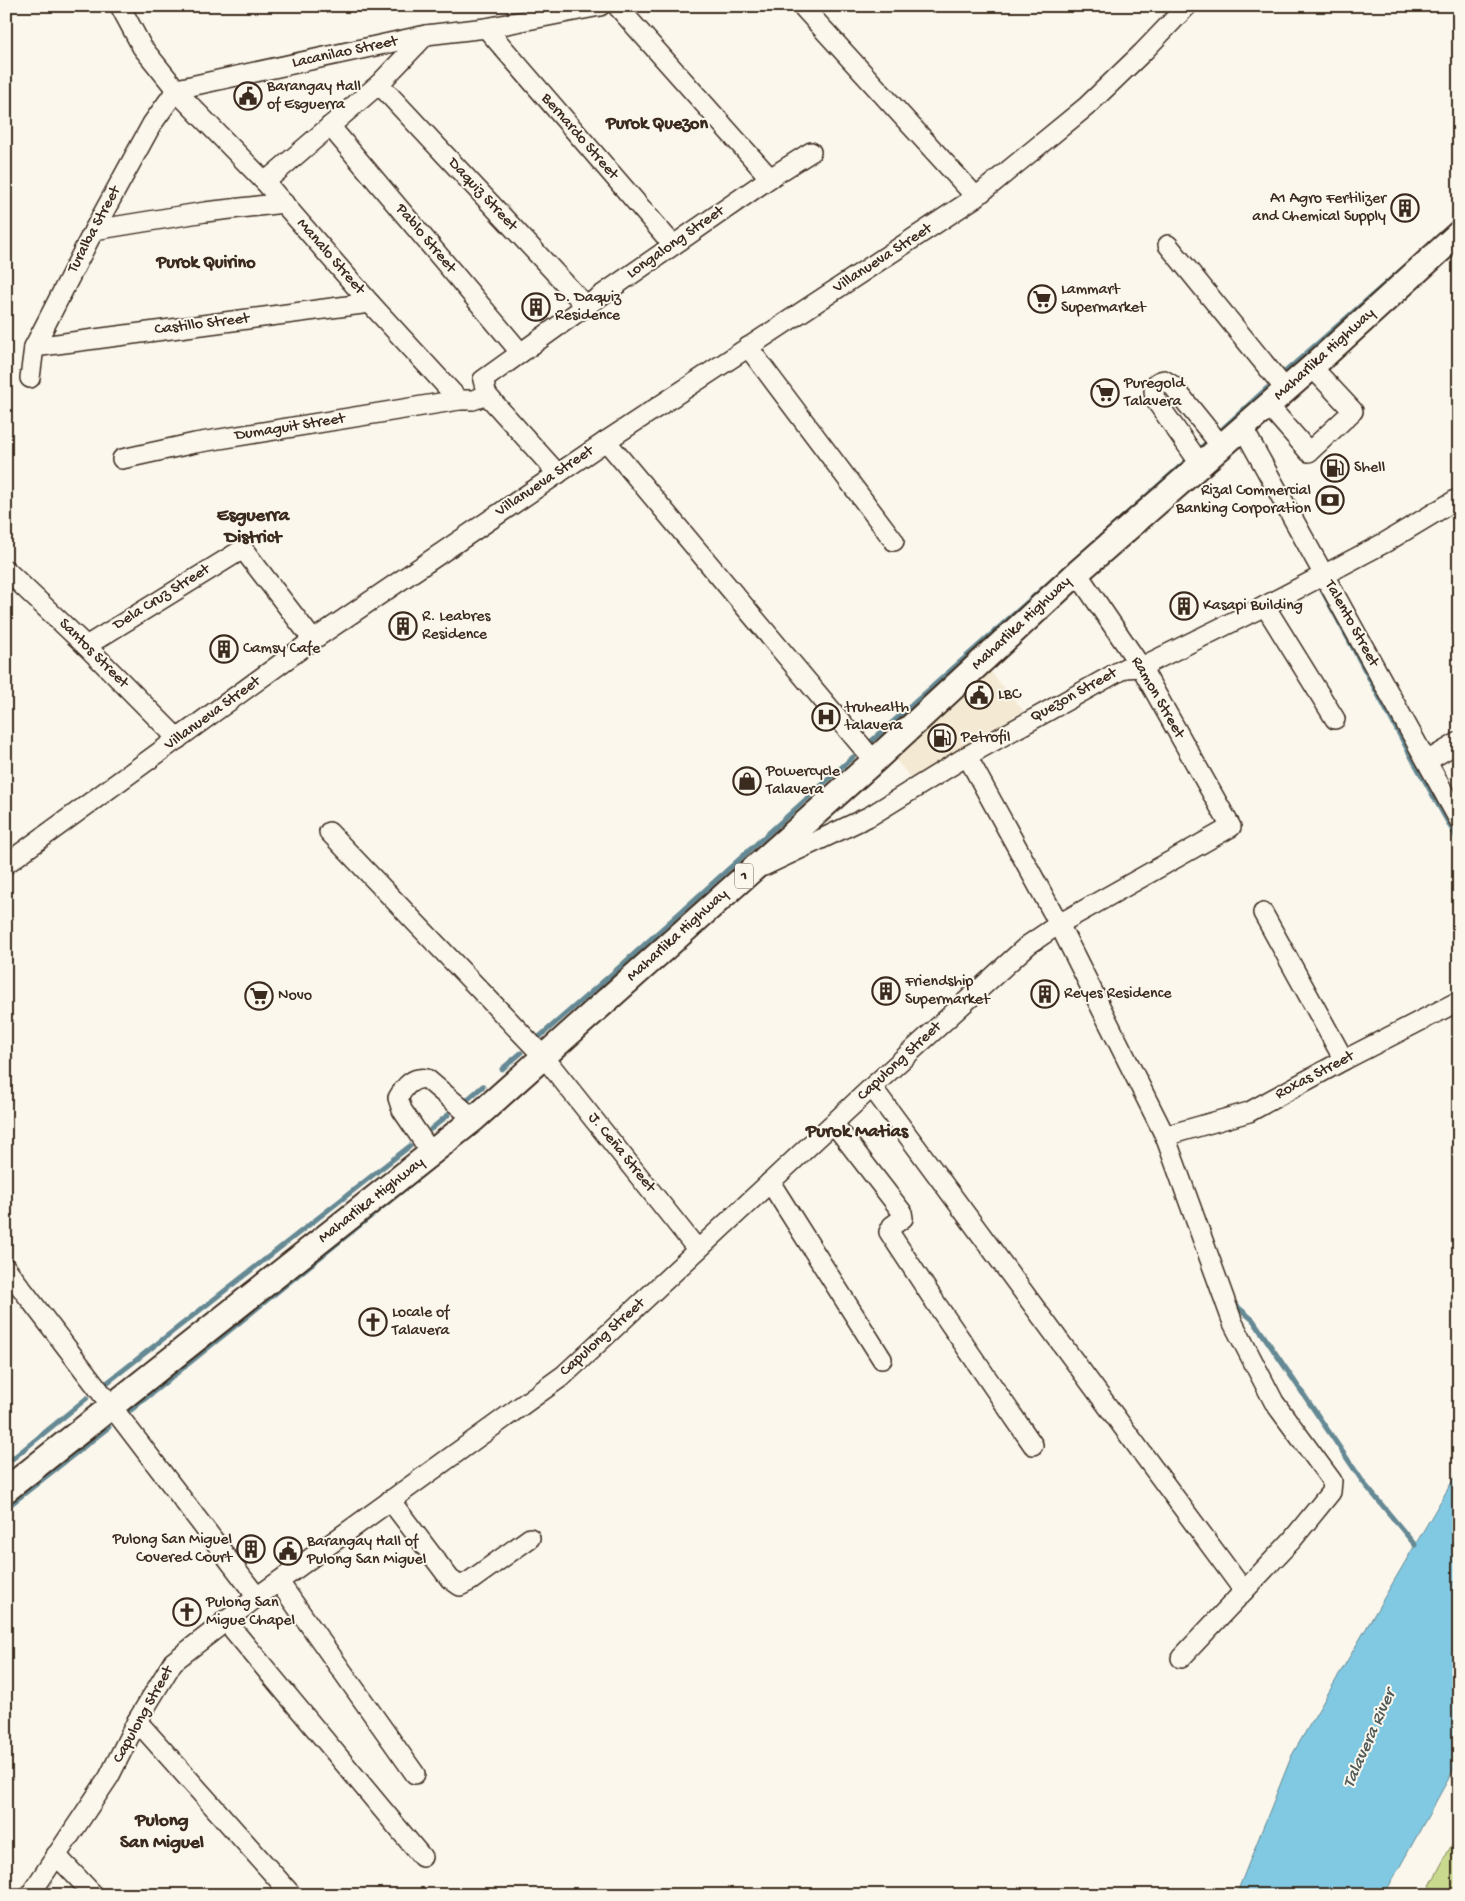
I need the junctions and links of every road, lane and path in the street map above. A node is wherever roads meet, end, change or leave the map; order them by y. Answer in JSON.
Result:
{"nodes":[{"id":1,"x":120,"y":6,"type":"edge"},
{"id":2,"x":600,"y":6,"type":"edge"},
{"id":3,"x":617,"y":6,"type":"edge"},
{"id":4,"x":802,"y":6,"type":"edge"},
{"id":5,"x":1187,"y":6,"type":"edge"},
{"id":6,"x":486,"y":28,"type":"junction"},
{"id":7,"x":426,"y":35,"type":"junction"},
{"id":8,"x":379,"y":84,"type":"junction"},
{"id":9,"x":177,"y":89,"type":"junction"},
{"id":10,"x":330,"y":126,"type":"junction"},
{"id":11,"x":810,"y":152,"type":"dead end"},
{"id":12,"x":770,"y":178,"type":"junction"},
{"id":13,"x":265,"y":182,"type":"junction"},
{"id":14,"x":976,"y":197,"type":"junction"},
{"id":15,"x":284,"y":203,"type":"junction"},
{"id":16,"x":94,"y":230,"type":"junction"},
{"id":17,"x":1457,"y":238,"type":"edge"},
{"id":18,"x":673,"y":245,"type":"junction"},
{"id":19,"x":1168,"y":245,"type":"dead end"},
{"id":20,"x":370,"y":303,"type":"junction"},
{"id":21,"x":586,"y":306,"type":"junction"},
{"id":22,"x":34,"y":347,"type":"junction"},
{"id":23,"x":748,"y":347,"type":"junction"},
{"id":24,"x":520,"y":352,"type":"junction"},
{"id":25,"x":1312,"y":367,"type":"junction"},
{"id":26,"x":30,"y":378,"type":"dead end"},
{"id":27,"x":1286,"y":390,"type":"junction"},
{"id":28,"x":487,"y":395,"type":"junction"},
{"id":29,"x":459,"y":400,"type":"junction"},
{"id":30,"x":1268,"y":406,"type":"junction"},
{"id":31,"x":1244,"y":428,"type":"junction"},
{"id":32,"x":606,"y":441,"type":"junction"},
{"id":33,"x":1222,"y":447,"type":"junction"},
{"id":34,"x":122,"y":459,"type":"dead end"},
{"id":35,"x":1201,"y":465,"type":"junction"},
{"id":36,"x":558,"y":474,"type":"junction"},
{"id":37,"x":1459,"y":498,"type":"edge"},
{"id":38,"x":894,"y":541,"type":"dead end"},
{"id":39,"x":6,"y":570,"type":"edge"},
{"id":40,"x":1077,"y":573,"type":"junction"},
{"id":41,"x":1324,"y":575,"type":"junction"},
{"id":42,"x":1265,"y":606,"type":"junction"},
{"id":43,"x":313,"y":640,"type":"junction"},
{"id":44,"x":86,"y":646,"type":"junction"},
{"id":45,"x":1141,"y":667,"type":"junction"},
{"id":46,"x":1335,"y":719,"type":"dead end"},
{"id":47,"x":178,"y":739,"type":"junction"},
{"id":48,"x":1459,"y":742,"type":"edge"},
{"id":49,"x":967,"y":756,"type":"junction"},
{"id":50,"x":874,"y":761,"type":"junction"},
{"id":51,"x":1427,"y":761,"type":"junction"},
{"id":52,"x":1459,"y":820,"type":"edge"},
{"id":53,"x":1231,"y":827,"type":"joint"},
{"id":54,"x":329,"y":832,"type":"dead end"},
{"id":55,"x":6,"y":864,"type":"edge"},
{"id":56,"x":745,"y":876,"type":"junction"},
{"id":57,"x":1263,"y":914,"type":"dead end"},
{"id":58,"x":1059,"y":924,"type":"junction"},
{"id":59,"x":1459,"y":1001,"type":"edge"},
{"id":60,"x":544,"y":1057,"type":"junction"},
{"id":61,"x":1344,"y":1060,"type":"junction"},
{"id":62,"x":872,"y":1087,"type":"junction"},
{"id":63,"x":474,"y":1119,"type":"junction"},
{"id":64,"x":834,"y":1124,"type":"junction"},
{"id":65,"x":1165,"y":1136,"type":"junction"},
{"id":66,"x":432,"y":1154,"type":"junction"},
{"id":67,"x":770,"y":1182,"type":"junction"},
{"id":68,"x":698,"y":1249,"type":"junction"},
{"id":69,"x":6,"y":1268,"type":"edge"},
{"id":70,"x":882,"y":1358,"type":"dead end"},
{"id":71,"x":110,"y":1406,"type":"junction"},
{"id":72,"x":1033,"y":1445,"type":"dead end"},
{"id":73,"x":6,"y":1490,"type":"edge"},
{"id":74,"x":390,"y":1500,"type":"junction"},
{"id":75,"x":530,"y":1538,"type":"dead end"},
{"id":76,"x":279,"y":1582,"type":"junction"},
{"id":77,"x":1244,"y":1591,"type":"junction"},
{"id":78,"x":257,"y":1597,"type":"junction"},
{"id":79,"x":225,"y":1620,"type":"junction"},
{"id":80,"x":1181,"y":1658,"type":"dead end"},
{"id":81,"x":137,"y":1721,"type":"junction"},
{"id":82,"x":415,"y":1774,"type":"dead end"},
{"id":83,"x":56,"y":1855,"type":"junction"},
{"id":84,"x":422,"y":1857,"type":"dead end"},
{"id":85,"x":30,"y":1895,"type":"edge"},
{"id":86,"x":94,"y":1895,"type":"edge"},
{"id":87,"x":292,"y":1895,"type":"edge"}],
"edges":[{"from":1,"to":9,"type":"street","name":"Manalo Street"},
{"from":2,"to":6,"type":"street","name":"Lacanilao Street"},
{"from":3,"to":12,"type":"street"},
{"from":4,"to":14,"type":"street"},
{"from":5,"to":14,"type":"street","name":"Villanueva Street"},
{"from":6,"to":7,"type":"street","name":"Lacanilao Street"},
{"from":6,"to":18,"type":"street","name":"Bernardo Street"},
{"from":7,"to":8,"type":"street"},
{"from":7,"to":9,"type":"street","name":"Lacanilao Street"},
{"from":8,"to":10,"type":"street"},
{"from":8,"to":21,"type":"street","name":"Daquiz Street"},
{"from":9,"to":13,"type":"street","name":"Manalo Street"},
{"from":9,"to":16,"type":"street","name":"Turalba Street"},
{"from":10,"to":13,"type":"street"},
{"from":10,"to":24,"type":"street","name":"Pablo Street"},
{"from":11,"to":12,"type":"street","name":"Longalong Street"},
{"from":12,"to":18,"type":"street","name":"Longalong Street"},
{"from":13,"to":15,"type":"street","name":"Manalo Street"},
{"from":14,"to":23,"type":"street","name":"Villanueva Street"},
{"from":15,"to":16,"type":"street"},
{"from":15,"to":20,"type":"street","name":"Manalo Street"},
{"from":16,"to":22,"type":"street","name":"Turalba Street"},
{"from":17,"to":25,"type":"main road","name":"Maharlika Highway","number":"1"},
{"from":18,"to":21,"type":"street","name":"Longalong Street"},
{"from":19,"to":27,"type":"street"},
{"from":20,"to":22,"type":"street","name":"Castillo Street"},
{"from":20,"to":29,"type":"street","name":"Manalo Street"},
{"from":21,"to":24,"type":"street","name":"Longalong Street"},
{"from":22,"to":26,"type":"street","name":"Turalba Street"},
{"from":23,"to":32,"type":"street","name":"Villanueva Street"},
{"from":23,"to":38,"type":"street"},
{"from":24,"to":28,"type":"street","name":"Longalong Street"},
{"from":25,"to":27,"type":"main road","name":"Maharlika Highway","number":"1"},
{"from":25,"to":30,"type":"street"},
{"from":27,"to":30,"type":"main road","name":"Maharlika Highway","number":"1"},
{"from":28,"to":29,"type":"street"},
{"from":28,"to":36,"type":"street"},
{"from":29,"to":34,"type":"street","name":"Dumaguit Street"},
{"from":30,"to":31,"type":"main road","name":"Maharlika Highway","number":"1"},
{"from":31,"to":33,"type":"main road","name":"Maharlika Highway","number":"1"},
{"from":31,"to":41,"type":"street","name":"Talento Street"},
{"from":32,"to":36,"type":"street","name":"Villanueva Street"},
{"from":32,"to":50,"type":"street"},
{"from":33,"to":35,"type":"main road","name":"Maharlika Highway","number":"1"},
{"from":33,"to":35,"type":"street"},
{"from":35,"to":40,"type":"main road","name":"Maharlika Highway","number":"1"},
{"from":36,"to":43,"type":"street","name":"Villanueva Street"},
{"from":37,"to":41,"type":"street","name":"Quezon Street"},
{"from":39,"to":44,"type":"street","name":"Santos Street"},
{"from":40,"to":45,"type":"street","name":"Ramon Street"},
{"from":40,"to":50,"type":"main road","name":"Maharlika Highway","number":"1"},
{"from":41,"to":42,"type":"street","name":"Quezon Street"},
{"from":41,"to":51,"type":"street","name":"Talento Street"},
{"from":42,"to":45,"type":"street","name":"Quezon Street"},
{"from":42,"to":46,"type":"street"},
{"from":43,"to":44,"type":"street","name":"Dela Cruz Street"},
{"from":43,"to":47,"type":"street","name":"Villanueva Street"},
{"from":44,"to":47,"type":"street","name":"Santos Street"},
{"from":45,"to":49,"type":"street","name":"Quezon Street"},
{"from":45,"to":53,"type":"street","name":"Ramon Street"},
{"from":47,"to":55,"type":"street","name":"Villanueva Street"},
{"from":48,"to":51,"type":"street"},
{"from":49,"to":56,"type":"street","name":"Quezon Street"},
{"from":49,"to":58,"type":"street"},
{"from":50,"to":56,"type":"main road","name":"Maharlika Highway","number":"1"},
{"from":51,"to":52,"type":"street","name":"Talento Street"},
{"from":53,"to":58,"type":"street","name":"Capulong Street"},
{"from":54,"to":60,"type":"street","name":"J. Ceña Street"},
{"from":56,"to":60,"type":"main road","name":"Maharlika Highway","number":"1"},
{"from":57,"to":61,"type":"street"},
{"from":58,"to":62,"type":"street","name":"Capulong Street"},
{"from":58,"to":65,"type":"street"},
{"from":59,"to":61,"type":"street","name":"Roxas Street"},
{"from":60,"to":63,"type":"main road","name":"Maharlika Highway","number":"1"},
{"from":60,"to":68,"type":"street","name":"J. Ceña Street"},
{"from":61,"to":65,"type":"street","name":"Roxas Street"},
{"from":62,"to":64,"type":"street","name":"Capulong Street"},
{"from":62,"to":77,"type":"street"},
{"from":63,"to":66,"type":"main road","name":"Maharlika Highway","number":"1"},
{"from":63,"to":66,"type":"street"},
{"from":64,"to":67,"type":"street","name":"Capulong Street"},
{"from":64,"to":72,"type":"street"},
{"from":65,"to":77,"type":"street"},
{"from":66,"to":71,"type":"main road","name":"Maharlika Highway","number":"1"},
{"from":67,"to":68,"type":"street","name":"Capulong Street"},
{"from":67,"to":70,"type":"street"},
{"from":68,"to":74,"type":"street","name":"Capulong Street"},
{"from":69,"to":71,"type":"street"},
{"from":71,"to":73,"type":"main road","name":"Maharlika Highway","number":"1"},
{"from":71,"to":78,"type":"street"},
{"from":74,"to":75,"type":"street"},
{"from":74,"to":76,"type":"street","name":"Capulong Street"},
{"from":76,"to":78,"type":"street","name":"Capulong Street"},
{"from":76,"to":82,"type":"street"},
{"from":77,"to":80,"type":"street"},
{"from":78,"to":79,"type":"street","name":"Capulong Street"},
{"from":79,"to":81,"type":"street","name":"Capulong Street"},
{"from":79,"to":84,"type":"street"},
{"from":81,"to":83,"type":"street","name":"Capulong Street"},
{"from":81,"to":87,"type":"street"},
{"from":83,"to":85,"type":"street","name":"Capulong Street"},
{"from":83,"to":86,"type":"street"}]}
